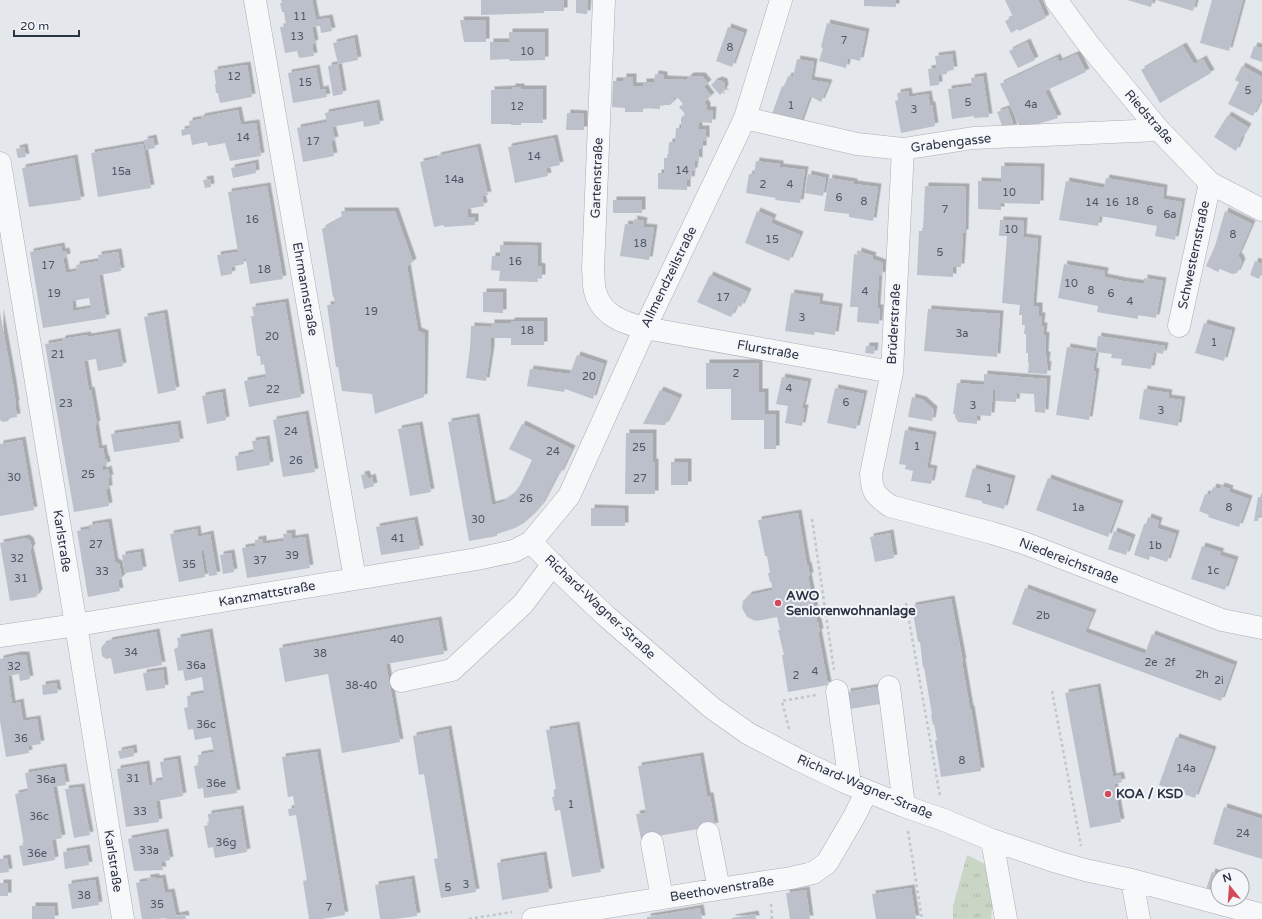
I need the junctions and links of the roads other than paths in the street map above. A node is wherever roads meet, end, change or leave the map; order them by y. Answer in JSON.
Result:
{"nodes":[{"id":1,"x":255,"y":0,"type":"edge"},
{"id":2,"x":604,"y":0,"type":"edge"},
{"id":3,"x":781,"y":0,"type":"edge"},
{"id":4,"x":1056,"y":0,"type":"edge"},
{"id":5,"x":745,"y":118,"type":"junction"},
{"id":6,"x":1160,"y":130,"type":"junction"},
{"id":7,"x":903,"y":149,"type":"junction"},
{"id":8,"x":0,"y":163,"type":"edge"},
{"id":9,"x":1210,"y":184,"type":"junction"},
{"id":10,"x":1262,"y":210,"type":"edge"},
{"id":11,"x":1178,"y":326,"type":"dead end"},
{"id":12,"x":645,"y":328,"type":"junction"},
{"id":13,"x":892,"y":372,"type":"junction"},
{"id":14,"x":877,"y":496,"type":"joint"},
{"id":15,"x":531,"y":542,"type":"junction"},
{"id":16,"x":553,"y":564,"type":"junction"},
{"id":17,"x":355,"y":579,"type":"junction"},
{"id":18,"x":76,"y":625,"type":"junction"},
{"id":19,"x":1262,"y":628,"type":"edge"},
{"id":20,"x":0,"y":636,"type":"edge"},
{"id":21,"x":402,"y":681,"type":"dead end"},
{"id":22,"x":889,"y":687,"type":"dead end"},
{"id":23,"x":837,"y":692,"type":"road end"},
{"id":24,"x":859,"y":787,"type":"junction"},
{"id":25,"x":904,"y":806,"type":"junction"},
{"id":26,"x":708,"y":833,"type":"dead end"},
{"id":27,"x":992,"y":840,"type":"junction"},
{"id":28,"x":652,"y":843,"type":"dead end"},
{"id":29,"x":1132,"y":880,"type":"junction"},
{"id":30,"x":719,"y":889,"type":"junction"},
{"id":31,"x":662,"y":898,"type":"junction"},
{"id":32,"x":1262,"y":915,"type":"edge"},
{"id":33,"x":123,"y":919,"type":"edge"},
{"id":34,"x":533,"y":919,"type":"edge"},
{"id":35,"x":1006,"y":919,"type":"edge"},
{"id":36,"x":1139,"y":919,"type":"edge"}],
"edges":[{"from":1,"to":17,"type":"street","name":"Ehrmannstraße"},
{"from":2,"to":12,"type":"street","name":"Gartenstraße"},
{"from":3,"to":5,"type":"street","name":"Allmendzeilstraße"},
{"from":4,"to":6,"type":"street","name":"Riedstraße"},
{"from":5,"to":7,"type":"street","name":"Grabengasse"},
{"from":5,"to":12,"type":"street","name":"Allmendzeilstraße"},
{"from":6,"to":7,"type":"street","name":"Grabengasse"},
{"from":6,"to":9,"type":"street","name":"Riedstraße"},
{"from":7,"to":13,"type":"street","name":"Brüderstraße"},
{"from":8,"to":18,"type":"street","name":"Karlstraße"},
{"from":9,"to":10,"type":"street","name":"Riedstraße"},
{"from":9,"to":11,"type":"street","name":"Schwesternstraße"},
{"from":12,"to":13,"type":"street","name":"Flurstraße"},
{"from":12,"to":15,"type":"street","name":"Allmendzeilstraße"},
{"from":13,"to":14,"type":"street","name":"Brüderstraße"},
{"from":14,"to":19,"type":"street","name":"Niedereichstraße"},
{"from":15,"to":16,"type":"street","name":"Richard-Wagner-Straße"},
{"from":15,"to":17,"type":"street","name":"Kanzmattstraße"},
{"from":16,"to":21,"type":"street"},
{"from":16,"to":24,"type":"street","name":"Richard-Wagner-Straße"},
{"from":17,"to":18,"type":"street","name":"Kanzmattstraße"},
{"from":18,"to":20,"type":"street","name":"Kanzmattstraße"},
{"from":18,"to":33,"type":"street","name":"Karlstraße"},
{"from":22,"to":25,"type":"street"},
{"from":23,"to":24,"type":"street"},
{"from":24,"to":25,"type":"street","name":"Richard-Wagner-Straße"},
{"from":24,"to":30,"type":"street","name":"Beethovenstraße"},
{"from":25,"to":27,"type":"street","name":"Richard-Wagner-Straße"},
{"from":26,"to":30,"type":"street"},
{"from":27,"to":29,"type":"street","name":"Richard-Wagner-Straße"},
{"from":27,"to":35,"type":"street"},
{"from":28,"to":31,"type":"street"},
{"from":29,"to":32,"type":"street","name":"Richard-Wagner-Straße"},
{"from":29,"to":36,"type":"street"},
{"from":30,"to":31,"type":"street","name":"Beethovenstraße"},
{"from":31,"to":34,"type":"street","name":"Beethovenstraße"}]}
